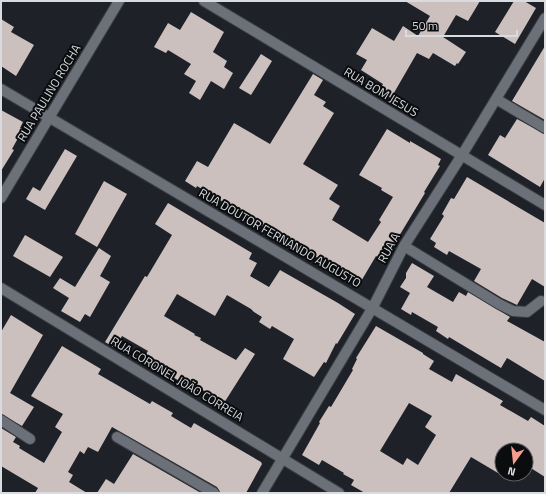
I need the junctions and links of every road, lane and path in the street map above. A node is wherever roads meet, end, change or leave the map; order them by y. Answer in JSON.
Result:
{"nodes":[{"id":1,"x":119,"y":1,"type":"edge"},
{"id":2,"x":204,"y":1,"type":"edge"},
{"id":3,"x":545,"y":18,"type":"edge"},
{"id":4,"x":1,"y":89,"type":"edge"},
{"id":5,"x":496,"y":99,"type":"junction"},
{"id":6,"x":49,"y":118,"type":"junction"},
{"id":7,"x":545,"y":128,"type":"edge"},
{"id":8,"x":462,"y":156,"type":"junction"},
{"id":9,"x":1,"y":198,"type":"edge"},
{"id":10,"x":545,"y":205,"type":"edge"},
{"id":11,"x":404,"y":246,"type":"junction"},
{"id":12,"x":1,"y":288,"type":"edge"},
{"id":13,"x":541,"y":300,"type":"dead end"},
{"id":14,"x":373,"y":307,"type":"junction"},
{"id":15,"x":545,"y":410,"type":"edge"},
{"id":16,"x":1,"y":420,"type":"edge"},
{"id":17,"x":117,"y":437,"type":"dead end"},
{"id":18,"x":30,"y":439,"type":"dead end"},
{"id":19,"x":282,"y":459,"type":"junction"},
{"id":20,"x":214,"y":493,"type":"edge"},
{"id":21,"x":262,"y":493,"type":"edge"},
{"id":22,"x":339,"y":493,"type":"edge"}],
"edges":[{"from":1,"to":6,"type":"street","name":"RUA PAULINO ROCHA"},
{"from":2,"to":8,"type":"street","name":"RUA BOM JESUS"},
{"from":3,"to":5,"type":"street","name":"RUA A"},
{"from":4,"to":6,"type":"street","name":"RUA DOUTOR FERNANDO AUGUSTO"},
{"from":5,"to":7,"type":"street"},
{"from":5,"to":8,"type":"street","name":"RUA A"},
{"from":6,"to":9,"type":"street","name":"RUA PAULINO ROCHA"},
{"from":6,"to":14,"type":"street","name":"RUA DOUTOR FERNANDO AUGUSTO"},
{"from":8,"to":10,"type":"street","name":"RUA BOM JESUS"},
{"from":8,"to":11,"type":"street","name":"RUA A"},
{"from":11,"to":13,"type":"street"},
{"from":11,"to":14,"type":"street","name":"RUA A"},
{"from":12,"to":19,"type":"street","name":"RUA CORONEL JOÃO CORREIA"},
{"from":14,"to":15,"type":"street","name":"RUA DOUTOR FERNANDO AUGUSTO"},
{"from":14,"to":19,"type":"street","name":"RUA A"},
{"from":16,"to":18,"type":"street"},
{"from":17,"to":20,"type":"street"},
{"from":19,"to":21,"type":"street","name":"RUA A"},
{"from":19,"to":22,"type":"street","name":"RUA CORONEL JOÃO CORREIA"}]}
